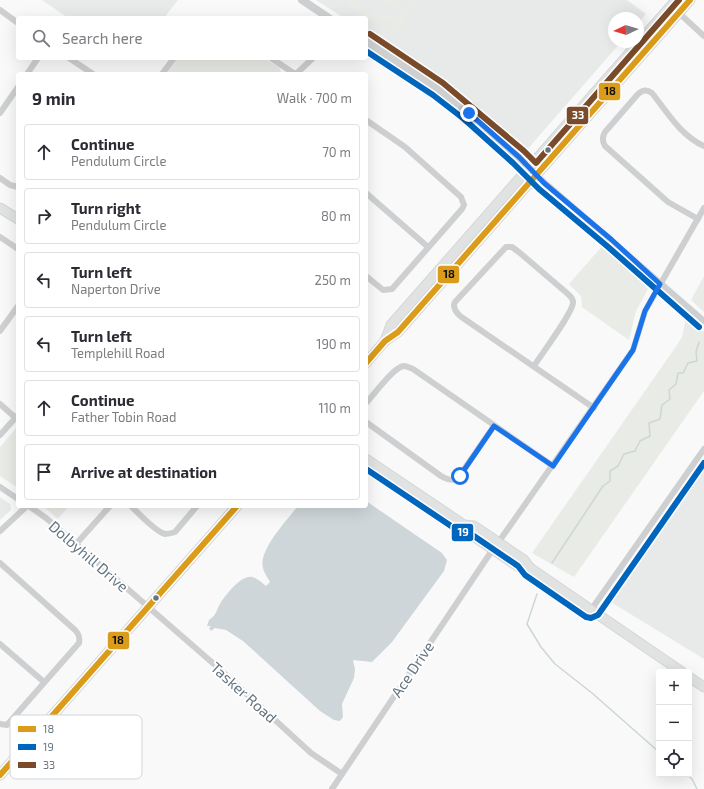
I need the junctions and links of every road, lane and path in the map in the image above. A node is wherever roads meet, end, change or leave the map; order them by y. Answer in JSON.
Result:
{"nodes":[{"id":1,"x":302,"y":0,"type":"edge"},
{"id":2,"x":676,"y":0,"type":"edge"},
{"id":3,"x":690,"y":0,"type":"edge"},
{"id":4,"x":0,"y":10,"type":"edge"},
{"id":5,"x":679,"y":14,"type":"junction"},
{"id":6,"x":326,"y":16,"type":"edge"},
{"id":7,"x":16,"y":22,"type":"edge"},
{"id":8,"x":704,"y":36,"type":"edge"},
{"id":9,"x":368,"y":42,"type":"edge"},
{"id":10,"x":37,"y":60,"type":"edge"},
{"id":11,"x":72,"y":60,"type":"edge"},
{"id":12,"x":172,"y":60,"type":"edge"},
{"id":13,"x":274,"y":60,"type":"edge"},
{"id":14,"x":311,"y":60,"type":"edge"},
{"id":15,"x":28,"y":72,"type":"edge"},
{"id":16,"x":90,"y":72,"type":"edge"},
{"id":17,"x":164,"y":72,"type":"edge"},
{"id":18,"x":293,"y":72,"type":"edge"},
{"id":19,"x":298,"y":72,"type":"edge"},
{"id":20,"x":16,"y":90,"type":"edge"},
{"id":21,"x":0,"y":113,"type":"edge"},
{"id":22,"x":368,"y":121,"type":"edge"},
{"id":23,"x":704,"y":146,"type":"edge"},
{"id":24,"x":529,"y":167,"type":"junction"},
{"id":25,"x":536,"y":175,"type":"junction"},
{"id":26,"x":0,"y":178,"type":"edge"},
{"id":27,"x":16,"y":186,"type":"edge"},
{"id":28,"x":368,"y":195,"type":"edge"},
{"id":29,"x":0,"y":208,"type":"edge"},
{"id":30,"x":704,"y":208,"type":"edge"},
{"id":31,"x":16,"y":219,"type":"edge"},
{"id":32,"x":698,"y":219,"type":"junction"},
{"id":33,"x":0,"y":237,"type":"edge"},
{"id":34,"x":428,"y":247,"type":"junction"},
{"id":35,"x":16,"y":248,"type":"edge"},
{"id":36,"x":368,"y":278,"type":"edge"},
{"id":37,"x":660,"y":284,"type":"junction"},
{"id":38,"x":16,"y":309,"type":"edge"},
{"id":39,"x":704,"y":321,"type":"edge"},
{"id":40,"x":0,"y":331,"type":"edge"},
{"id":41,"x":385,"y":341,"type":"junction"},
{"id":42,"x":368,"y":361,"type":"edge"},
{"id":43,"x":534,"y":366,"type":"junction"},
{"id":44,"x":368,"y":401,"type":"edge"},
{"id":45,"x":0,"y":404,"type":"edge"},
{"id":46,"x":594,"y":408,"type":"junction"},
{"id":47,"x":16,"y":416,"type":"edge"},
{"id":48,"x":16,"y":418,"type":"edge"},
{"id":49,"x":368,"y":423,"type":"edge"},
{"id":50,"x":494,"y":426,"type":"junction"},
{"id":51,"x":0,"y":435,"type":"edge"},
{"id":52,"x":704,"y":449,"type":"edge"},
{"id":53,"x":368,"y":460,"type":"edge"},
{"id":54,"x":553,"y":466,"type":"junction"},
{"id":55,"x":0,"y":487,"type":"edge"},
{"id":56,"x":16,"y":498,"type":"edge"},
{"id":57,"x":26,"y":508,"type":"edge"},
{"id":58,"x":31,"y":508,"type":"edge"},
{"id":59,"x":108,"y":508,"type":"edge"},
{"id":60,"x":133,"y":508,"type":"edge"},
{"id":61,"x":195,"y":508,"type":"edge"},
{"id":62,"x":235,"y":508,"type":"edge"},
{"id":63,"x":0,"y":531,"type":"edge"},
{"id":64,"x":76,"y":544,"type":"junction"},
{"id":65,"x":496,"y":546,"type":"junction"},
{"id":66,"x":0,"y":563,"type":"edge"},
{"id":67,"x":148,"y":607,"type":"junction"},
{"id":68,"x":591,"y":610,"type":"junction"},
{"id":69,"x":0,"y":644,"type":"edge"},
{"id":70,"x":678,"y":669,"type":"edge"},
{"id":71,"x":692,"y":678,"type":"edge"},
{"id":72,"x":44,"y":682,"type":"junction"},
{"id":73,"x":704,"y":687,"type":"edge"},
{"id":74,"x":16,"y":715,"type":"edge"},
{"id":75,"x":53,"y":715,"type":"edge"},
{"id":76,"x":10,"y":722,"type":"edge"},
{"id":77,"x":0,"y":724,"type":"edge"},
{"id":78,"x":10,"y":764,"type":"edge"},
{"id":79,"x":342,"y":774,"type":"junction"},
{"id":80,"x":0,"y":775,"type":"edge"},
{"id":81,"x":332,"y":789,"type":"edge"}],
"edges":[{"from":1,"to":6,"type":"street"},
{"from":2,"to":24,"type":"main road"},
{"from":3,"to":5,"type":"main road"},
{"from":4,"to":7,"type":"street"},
{"from":5,"to":8,"type":"street"},
{"from":5,"to":25,"type":"main road"},
{"from":9,"to":24,"type":"street"},
{"from":10,"to":15,"type":"street"},
{"from":11,"to":16,"type":"street"},
{"from":12,"to":17,"type":"street"},
{"from":13,"to":18,"type":"street"},
{"from":14,"to":19,"type":"street"},
{"from":20,"to":21,"type":"street"},
{"from":22,"to":34,"type":"street"},
{"from":23,"to":32,"type":"street"},
{"from":24,"to":25,"type":"street"},
{"from":24,"to":41,"type":"main road"},
{"from":25,"to":37,"type":"street"},
{"from":25,"to":41,"type":"main road"},
{"from":26,"to":27,"type":"street"},
{"from":28,"to":34,"type":"street"},
{"from":29,"to":31,"type":"main road"},
{"from":30,"to":32,"type":"street","name":"Ace Drive"},
{"from":32,"to":37,"type":"street","name":"Ace Drive"},
{"from":33,"to":35,"type":"street"},
{"from":34,"to":36,"type":"street"},
{"from":37,"to":39,"type":"street"},
{"from":37,"to":46,"type":"street","name":"Ace Drive"},
{"from":38,"to":40,"type":"street"},
{"from":41,"to":42,"type":"main road"},
{"from":43,"to":43,"type":"street"},
{"from":43,"to":46,"type":"street"},
{"from":44,"to":50,"type":"street"},
{"from":45,"to":47,"type":"street"},
{"from":46,"to":54,"type":"street","name":"Ace Drive"},
{"from":48,"to":51,"type":"street"},
{"from":49,"to":50,"type":"street"},
{"from":50,"to":54,"type":"street"},
{"from":52,"to":68,"type":"street"},
{"from":53,"to":65,"type":"main road"},
{"from":54,"to":65,"type":"street","name":"Ace Drive"},
{"from":55,"to":56,"type":"street"},
{"from":57,"to":63,"type":"street","name":"Dolbyhill Drive"},
{"from":58,"to":64,"type":"street","name":"Dolbyhill Drive"},
{"from":59,"to":64,"type":"street"},
{"from":60,"to":61,"type":"street"},
{"from":62,"to":67,"type":"main road"},
{"from":64,"to":67,"type":"street","name":"Dolbyhill Drive"},
{"from":65,"to":68,"type":"main road"},
{"from":65,"to":79,"type":"street","name":"Ace Drive"},
{"from":66,"to":72,"type":"street"},
{"from":67,"to":75,"type":"main road"},
{"from":67,"to":79,"type":"street","name":"Tasker Road"},
{"from":68,"to":70,"type":"main road"},
{"from":69,"to":72,"type":"street"},
{"from":71,"to":73,"type":"main road"},
{"from":72,"to":74,"type":"street"},
{"from":76,"to":77,"type":"street"},
{"from":78,"to":80,"type":"main road"},
{"from":79,"to":81,"type":"street","name":"Ace Drive"}]}
